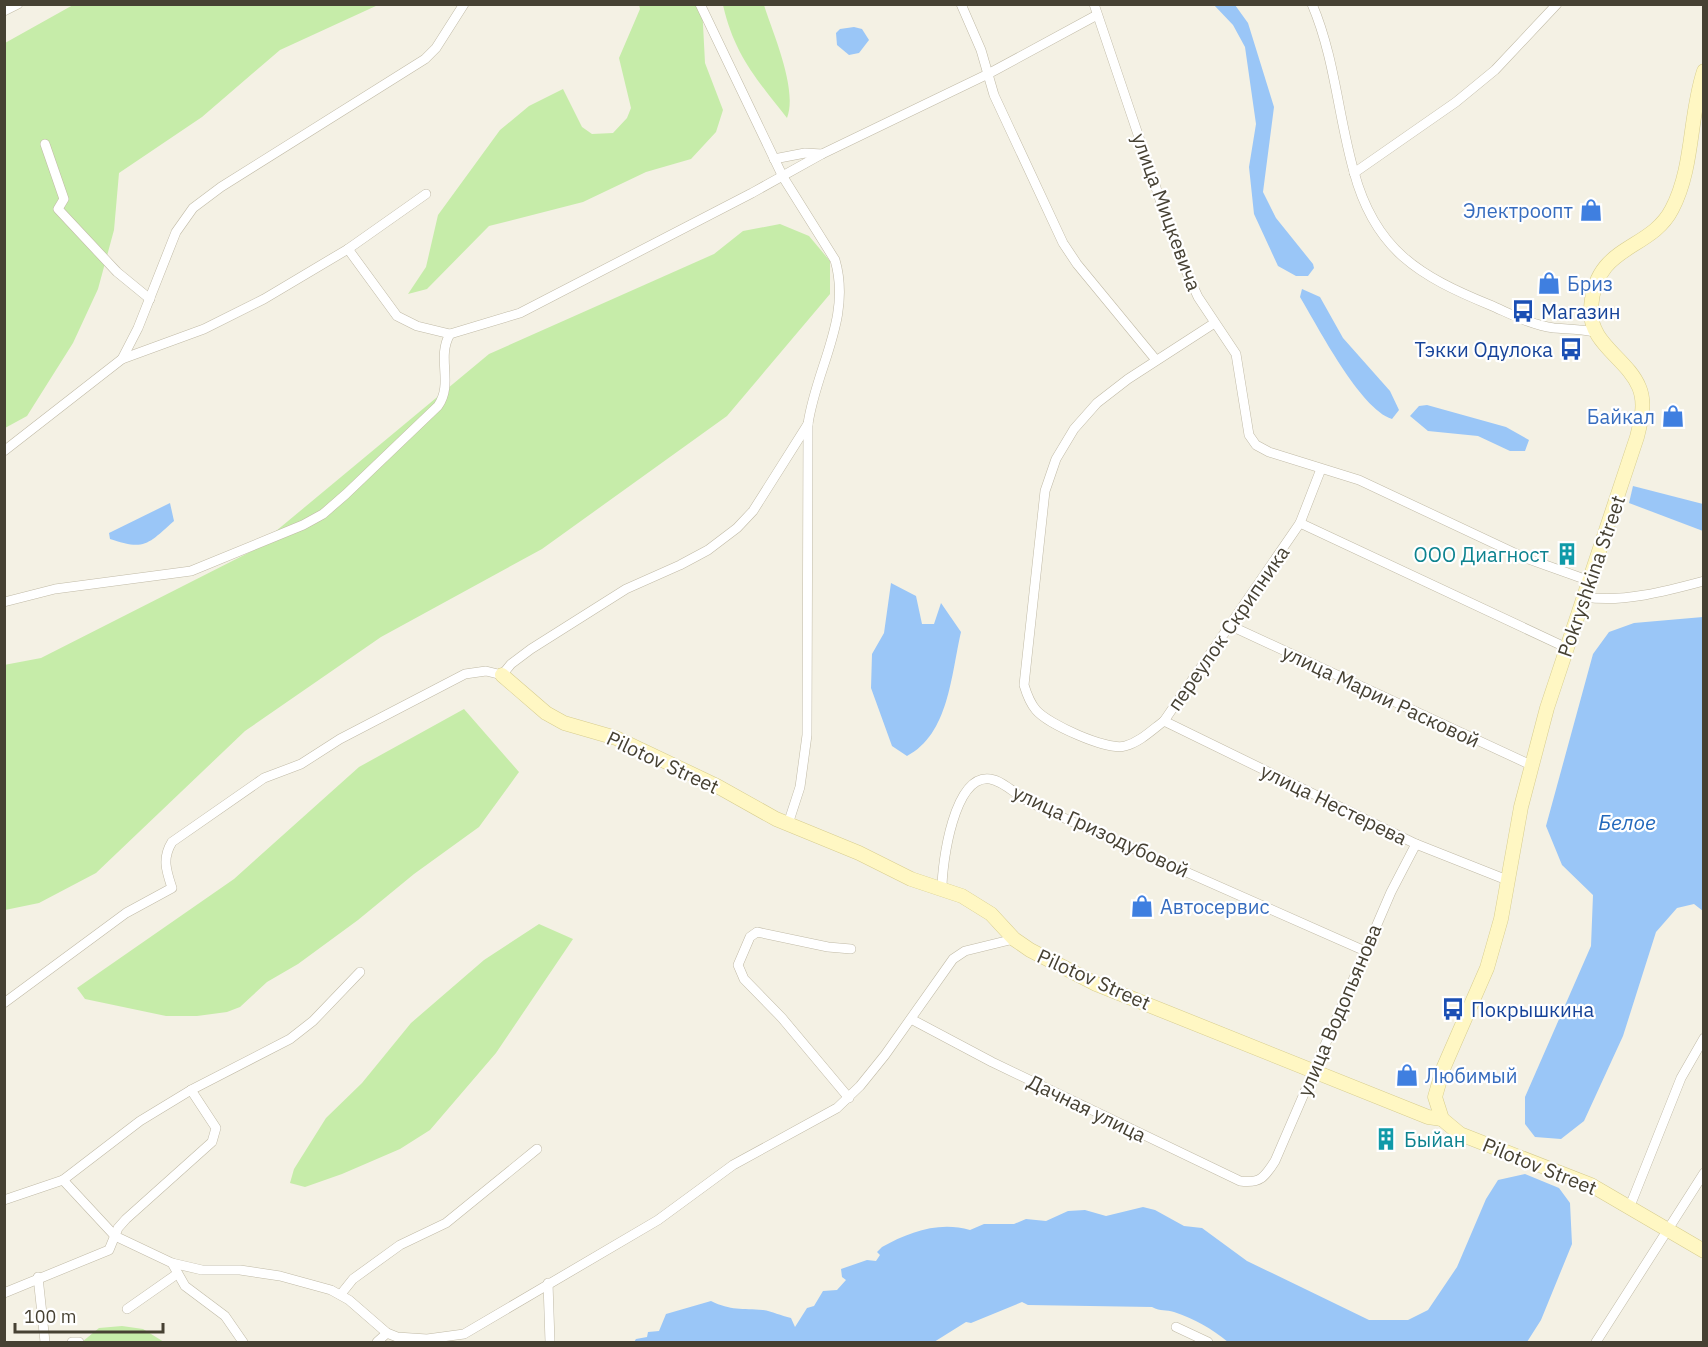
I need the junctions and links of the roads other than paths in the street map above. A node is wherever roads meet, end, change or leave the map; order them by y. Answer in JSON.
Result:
{"nodes":[{"id":1,"x":18,"y":4,"type":"edge"},
{"id":2,"x":464,"y":4,"type":"edge"},
{"id":3,"x":700,"y":4,"type":"edge"},
{"id":4,"x":961,"y":4,"type":"edge"},
{"id":5,"x":1094,"y":4,"type":"edge"},
{"id":6,"x":1312,"y":4,"type":"edge"},
{"id":7,"x":1557,"y":4,"type":"edge"},
{"id":8,"x":4,"y":11,"type":"edge"},
{"id":9,"x":1097,"y":15,"type":"junction"},
{"id":10,"x":1704,"y":71,"type":"edge"},
{"id":11,"x":988,"y":74,"type":"junction"},
{"id":12,"x":45,"y":144,"type":"dead end"},
{"id":13,"x":822,"y":154,"type":"junction"},
{"id":14,"x":774,"y":159,"type":"junction"},
{"id":15,"x":1354,"y":173,"type":"junction"},
{"id":16,"x":783,"y":177,"type":"junction"},
{"id":17,"x":426,"y":194,"type":"dead end"},
{"id":18,"x":348,"y":249,"type":"junction"},
{"id":19,"x":150,"y":299,"type":"junction"},
{"id":20,"x":1213,"y":324,"type":"junction"},
{"id":21,"x":1595,"y":332,"type":"junction"},
{"id":22,"x":450,"y":334,"type":"junction"},
{"id":23,"x":122,"y":359,"type":"junction"},
{"id":24,"x":1156,"y":360,"type":"junction"},
{"id":25,"x":808,"y":424,"type":"junction"},
{"id":26,"x":4,"y":451,"type":"edge"},
{"id":27,"x":1321,"y":469,"type":"junction"},
{"id":28,"x":1300,"y":523,"type":"junction"},
{"id":29,"x":1590,"y":581,"type":"junction"},
{"id":30,"x":1704,"y":581,"type":"edge"},
{"id":31,"x":1585,"y":597,"type":"junction"},
{"id":32,"x":4,"y":602,"type":"edge"},
{"id":33,"x":1231,"y":626,"type":"junction"},
{"id":34,"x":1567,"y":648,"type":"junction"},
{"id":35,"x":502,"y":675,"type":"junction"},
{"id":36,"x":1164,"y":721,"type":"junction"},
{"id":37,"x":1531,"y":765,"type":"junction"},
{"id":38,"x":788,"y":824,"type":"junction"},
{"id":39,"x":1416,"y":844,"type":"junction"},
{"id":40,"x":1507,"y":880,"type":"junction"},
{"id":41,"x":942,"y":889,"type":"junction"},
{"id":42,"x":1014,"y":939,"type":"junction"},
{"id":43,"x":851,"y":949,"type":"dead end"},
{"id":44,"x":1365,"y":951,"type":"junction"},
{"id":45,"x":360,"y":972,"type":"dead end"},
{"id":46,"x":4,"y":1003,"type":"edge"},
{"id":47,"x":911,"y":1019,"type":"junction"},
{"id":48,"x":1704,"y":1038,"type":"edge"},
{"id":49,"x":1312,"y":1070,"type":"junction"},
{"id":50,"x":191,"y":1090,"type":"junction"},
{"id":51,"x":849,"y":1098,"type":"junction"},
{"id":52,"x":1442,"y":1119,"type":"junction"},
{"id":53,"x":537,"y":1149,"type":"dead end"},
{"id":54,"x":1704,"y":1173,"type":"edge"},
{"id":55,"x":1265,"y":1177,"type":"joint"},
{"id":56,"x":63,"y":1180,"type":"junction"},
{"id":57,"x":4,"y":1200,"type":"edge"},
{"id":58,"x":1629,"y":1206,"type":"junction"},
{"id":59,"x":1670,"y":1230,"type":"junction"},
{"id":60,"x":115,"y":1236,"type":"junction"},
{"id":61,"x":1704,"y":1251,"type":"edge"},
{"id":62,"x":172,"y":1263,"type":"junction"},
{"id":63,"x":177,"y":1274,"type":"junction"},
{"id":64,"x":38,"y":1277,"type":"junction"},
{"id":65,"x":548,"y":1283,"type":"junction"},
{"id":66,"x":4,"y":1293,"type":"edge"},
{"id":67,"x":341,"y":1294,"type":"junction"},
{"id":68,"x":127,"y":1309,"type":"dead end"},
{"id":69,"x":1176,"y":1327,"type":"dead end"},
{"id":70,"x":387,"y":1333,"type":"junction"},
{"id":71,"x":466,"y":1338,"type":"edge"},
{"id":72,"x":45,"y":1342,"type":"edge"},
{"id":73,"x":72,"y":1342,"type":"edge"},
{"id":74,"x":79,"y":1342,"type":"edge"},
{"id":75,"x":243,"y":1342,"type":"edge"},
{"id":76,"x":376,"y":1342,"type":"edge"},
{"id":77,"x":550,"y":1342,"type":"edge"},
{"id":78,"x":1208,"y":1342,"type":"edge"},
{"id":79,"x":1596,"y":1342,"type":"edge"}],
"edges":[{"from":1,"to":8,"type":"street"},
{"from":2,"to":19,"type":"street"},
{"from":3,"to":14,"type":"street"},
{"from":4,"to":11,"type":"street"},
{"from":5,"to":9,"type":"street","name":"улица Мицкевича"},
{"from":6,"to":15,"type":"street"},
{"from":7,"to":15,"type":"street"},
{"from":9,"to":11,"type":"street"},
{"from":9,"to":20,"type":"street","name":"улица Мицкевича"},
{"from":10,"to":21,"type":"street"},
{"from":11,"to":13,"type":"street"},
{"from":11,"to":24,"type":"street"},
{"from":12,"to":19,"type":"street"},
{"from":13,"to":14,"type":"street"},
{"from":13,"to":16,"type":"street"},
{"from":14,"to":16,"type":"street"},
{"from":15,"to":21,"type":"street"},
{"from":16,"to":22,"type":"street"},
{"from":16,"to":25,"type":"street"},
{"from":17,"to":18,"type":"street"},
{"from":18,"to":22,"type":"street"},
{"from":18,"to":23,"type":"street"},
{"from":19,"to":23,"type":"street"},
{"from":20,"to":24,"type":"street","name":"переулок Скрипника"},
{"from":20,"to":27,"type":"street","name":"улица Мицкевича"},
{"from":21,"to":29,"type":"street","name":"Pokryshkina Street"},
{"from":22,"to":32,"type":"street"},
{"from":23,"to":26,"type":"street"},
{"from":24,"to":36,"type":"street","name":"переулок Скрипника"},
{"from":25,"to":35,"type":"street"},
{"from":25,"to":38,"type":"street"},
{"from":27,"to":28,"type":"street","name":"переулок Скрипника"},
{"from":27,"to":29,"type":"street","name":"улица Мицкевича"},
{"from":28,"to":33,"type":"street","name":"переулок Скрипника"},
{"from":28,"to":34,"type":"street"},
{"from":29,"to":31,"type":"street","name":"Pokryshkina Street"},
{"from":30,"to":31,"type":"street"},
{"from":31,"to":34,"type":"street","name":"Pokryshkina Street"},
{"from":33,"to":36,"type":"street","name":"переулок Скрипника"},
{"from":33,"to":37,"type":"street","name":"улица Марии Расковой"},
{"from":34,"to":37,"type":"street","name":"Pokryshkina Street"},
{"from":35,"to":38,"type":"street","name":"Pilotov Street"},
{"from":35,"to":46,"type":"street"},
{"from":36,"to":39,"type":"street","name":"улица Нестерева"},
{"from":37,"to":40,"type":"street","name":"Pokryshkina Street"},
{"from":38,"to":41,"type":"street","name":"Pilotov Street"},
{"from":39,"to":40,"type":"street","name":"улица Нестерева"},
{"from":39,"to":44,"type":"street","name":"улица Водопьянова"},
{"from":40,"to":52,"type":"street","name":"Pokryshkina Street"},
{"from":41,"to":42,"type":"street","name":"Pilotov Street"},
{"from":41,"to":44,"type":"street","name":"улица Гризодубовой"},
{"from":42,"to":47,"type":"street"},
{"from":42,"to":49,"type":"street","name":"Pilotov Street"},
{"from":43,"to":51,"type":"street"},
{"from":44,"to":49,"type":"street","name":"улица Водопьянова"},
{"from":45,"to":50,"type":"street"},
{"from":47,"to":51,"type":"street"},
{"from":47,"to":55,"type":"street","name":"Дачная улица"},
{"from":48,"to":58,"type":"street"},
{"from":49,"to":52,"type":"street","name":"Pilotov Street"},
{"from":49,"to":55,"type":"street","name":"улица Водопьянова"},
{"from":50,"to":56,"type":"street"},
{"from":50,"to":60,"type":"street"},
{"from":51,"to":65,"type":"street"},
{"from":52,"to":58,"type":"street","name":"Pilotov Street"},
{"from":53,"to":67,"type":"street"},
{"from":54,"to":59,"type":"street"},
{"from":56,"to":57,"type":"street"},
{"from":56,"to":60,"type":"street"},
{"from":58,"to":59,"type":"street","name":"Pilotov Street"},
{"from":59,"to":61,"type":"street","name":"Pilotov Street"},
{"from":59,"to":79,"type":"street"},
{"from":60,"to":62,"type":"street"},
{"from":60,"to":64,"type":"street"},
{"from":62,"to":63,"type":"street"},
{"from":62,"to":67,"type":"street"},
{"from":63,"to":68,"type":"street"},
{"from":63,"to":75,"type":"street"},
{"from":64,"to":66,"type":"street"},
{"from":64,"to":72,"type":"street"},
{"from":65,"to":71,"type":"street"},
{"from":65,"to":77,"type":"street"},
{"from":67,"to":70,"type":"street"},
{"from":69,"to":78,"type":"street"},
{"from":70,"to":71,"type":"street"},
{"from":70,"to":76,"type":"street"},
{"from":73,"to":74,"type":"street"}]}
